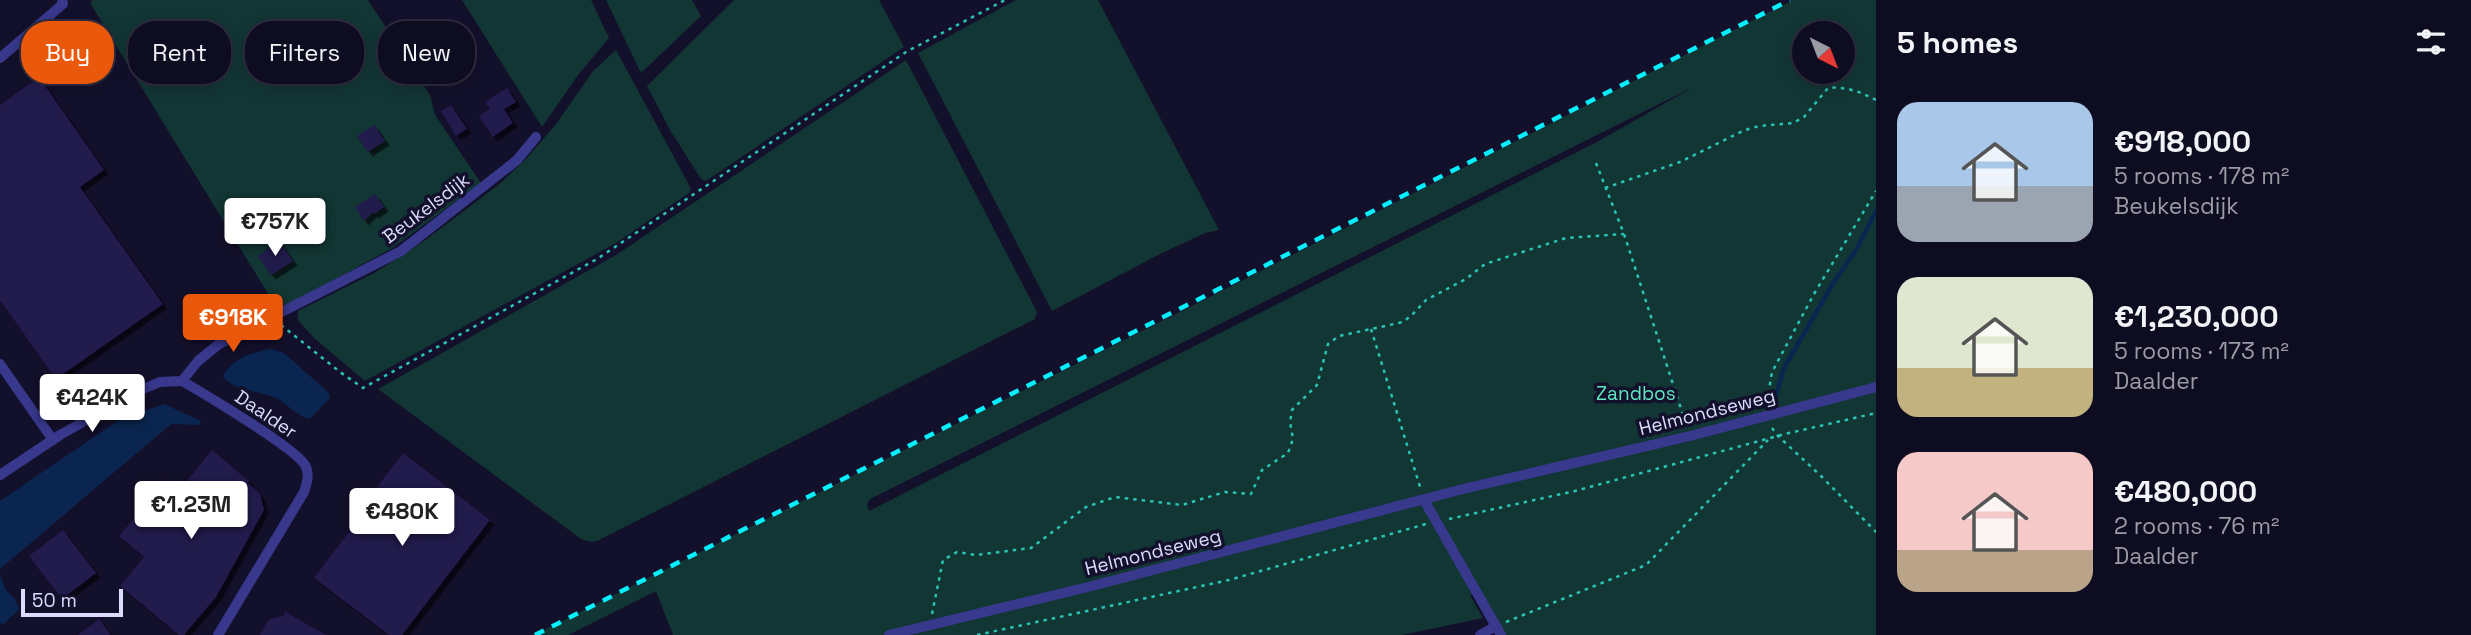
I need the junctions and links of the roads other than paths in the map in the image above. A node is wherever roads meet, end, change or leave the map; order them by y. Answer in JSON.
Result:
{"nodes":[{"id":1,"x":62,"y":0,"type":"edge"},
{"id":2,"x":0,"y":58,"type":"edge"},
{"id":3,"x":536,"y":137,"type":"dead end"},
{"id":4,"x":0,"y":363,"type":"edge"},
{"id":5,"x":182,"y":381,"type":"junction"},
{"id":6,"x":1876,"y":387,"type":"edge"},
{"id":7,"x":53,"y":440,"type":"junction"},
{"id":8,"x":0,"y":475,"type":"edge"},
{"id":9,"x":1424,"y":500,"type":"junction"},
{"id":10,"x":1498,"y":630,"type":"edge"},
{"id":11,"x":218,"y":635,"type":"edge"},
{"id":12,"x":889,"y":635,"type":"edge"},
{"id":13,"x":1480,"y":635,"type":"edge"}],
"edges":[{"from":1,"to":2,"type":"street"},
{"from":3,"to":5,"type":"street","name":"Beukelsdijk"},
{"from":4,"to":7,"type":"street"},
{"from":5,"to":7,"type":"street"},
{"from":5,"to":11,"type":"street","name":"Daalder"},
{"from":6,"to":9,"type":"street","name":"Helmondseweg"},
{"from":7,"to":8,"type":"street"},
{"from":9,"to":10,"type":"street"},
{"from":9,"to":12,"type":"street","name":"Helmondseweg"},
{"from":10,"to":13,"type":"street"}]}
